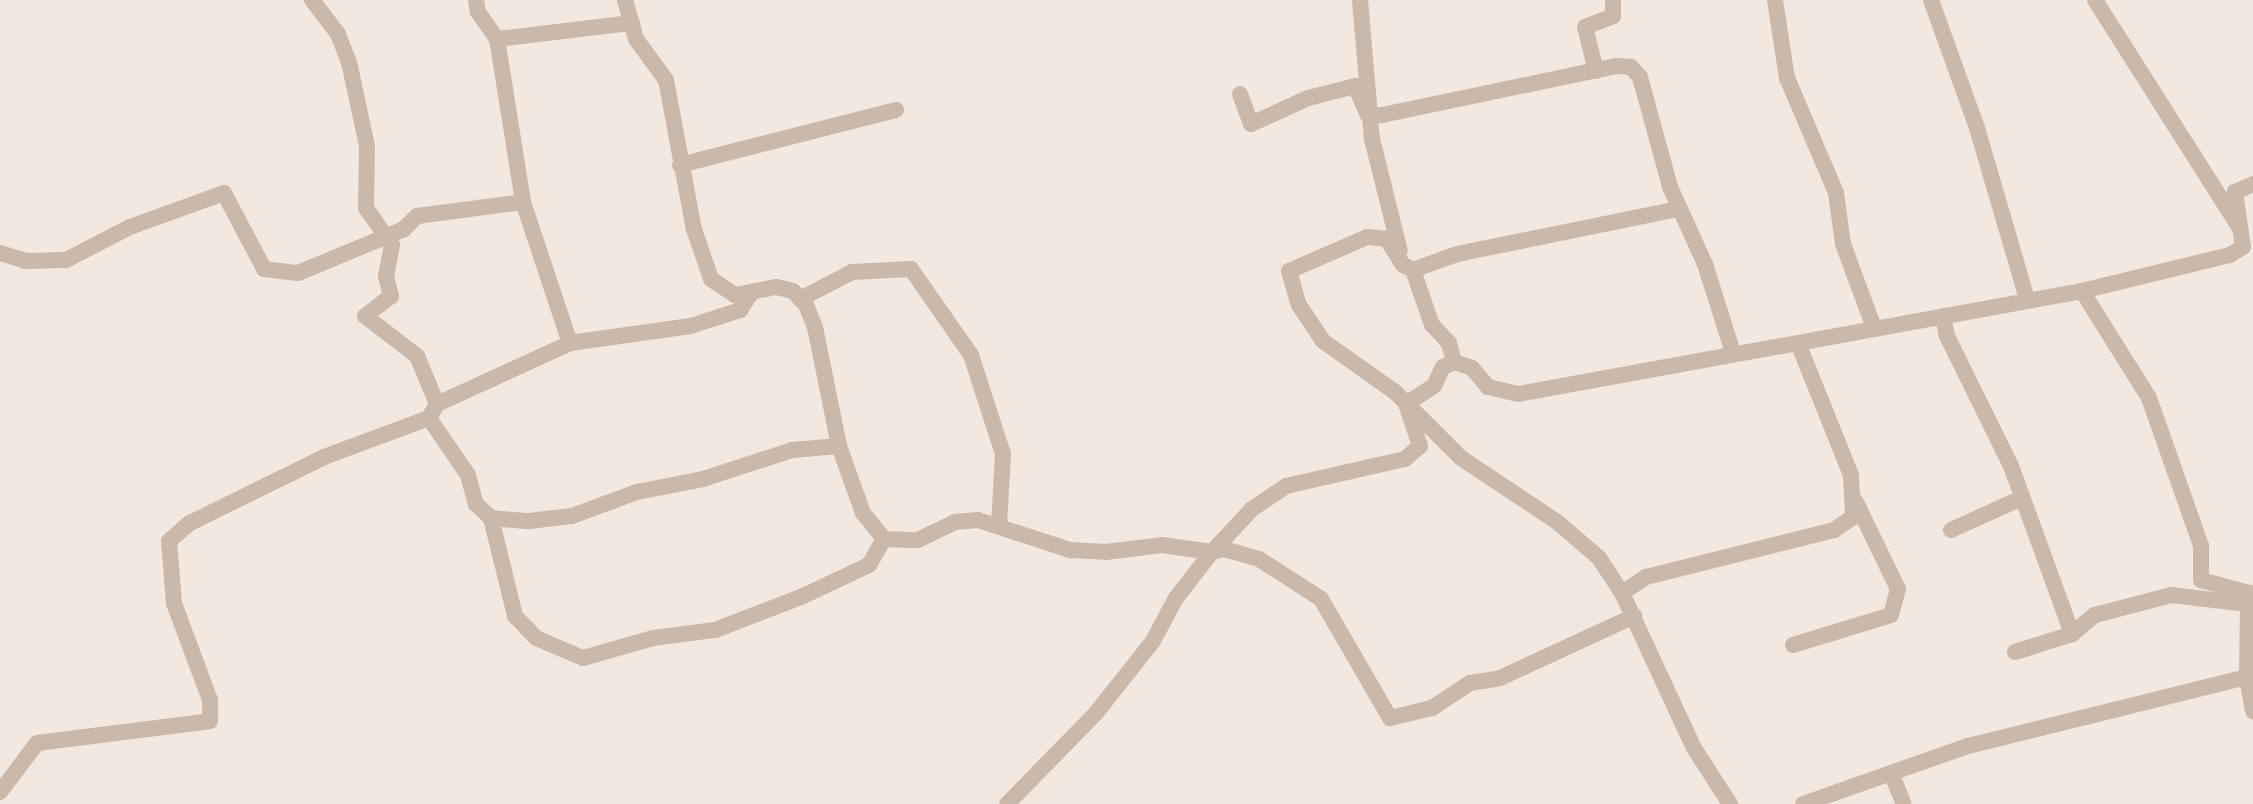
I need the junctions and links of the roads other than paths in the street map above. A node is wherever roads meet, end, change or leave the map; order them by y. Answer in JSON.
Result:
{"nodes":[{"id":1,"x":312,"y":0,"type":"edge"},
{"id":2,"x":476,"y":0,"type":"edge"},
{"id":3,"x":625,"y":0,"type":"edge"},
{"id":4,"x":1360,"y":0,"type":"edge"},
{"id":5,"x":1613,"y":0,"type":"edge"},
{"id":6,"x":1775,"y":0,"type":"edge"},
{"id":7,"x":1931,"y":0,"type":"edge"},
{"id":8,"x":2095,"y":0,"type":"edge"},
{"id":9,"x":632,"y":23,"type":"junction"},
{"id":10,"x":497,"y":39,"type":"junction"},
{"id":11,"x":1596,"y":71,"type":"junction"},
{"id":12,"x":1240,"y":94,"type":"dead end"},
{"id":13,"x":896,"y":110,"type":"dead end"},
{"id":14,"x":1368,"y":115,"type":"junction"},
{"id":15,"x":680,"y":165,"type":"junction"},
{"id":16,"x":2253,"y":184,"type":"edge"},
{"id":17,"x":523,"y":202,"type":"junction"},
{"id":18,"x":1679,"y":209,"type":"junction"},
{"id":19,"x":387,"y":234,"type":"junction"},
{"id":20,"x":2243,"y":234,"type":"junction"},
{"id":21,"x":2253,"y":248,"type":"edge"},
{"id":22,"x":0,"y":253,"type":"edge"},
{"id":23,"x":1408,"y":268,"type":"junction"},
{"id":24,"x":2082,"y":291,"type":"junction"},
{"id":25,"x":750,"y":295,"type":"junction"},
{"id":26,"x":800,"y":299,"type":"junction"},
{"id":27,"x":2027,"y":299,"type":"junction"},
{"id":28,"x":1943,"y":316,"type":"junction"},
{"id":29,"x":1874,"y":328,"type":"junction"},
{"id":30,"x":570,"y":343,"type":"junction"},
{"id":31,"x":1798,"y":343,"type":"junction"},
{"id":32,"x":1733,"y":353,"type":"junction"},
{"id":33,"x":1454,"y":362,"type":"junction"},
{"id":34,"x":1406,"y":404,"type":"junction"},
{"id":35,"x":433,"y":411,"type":"junction"},
{"id":36,"x":839,"y":446,"type":"junction"},
{"id":37,"x":2022,"y":498,"type":"junction"},
{"id":38,"x":1856,"y":502,"type":"junction"},
{"id":39,"x":491,"y":518,"type":"junction"},
{"id":40,"x":999,"y":525,"type":"junction"},
{"id":41,"x":1951,"y":530,"type":"dead end"},
{"id":42,"x":884,"y":539,"type":"junction"},
{"id":43,"x":1212,"y":552,"type":"junction"},
{"id":44,"x":1622,"y":593,"type":"junction"},
{"id":45,"x":2250,"y":596,"type":"edge"},
{"id":46,"x":1634,"y":616,"type":"junction"},
{"id":47,"x":2072,"y":634,"type":"junction"},
{"id":48,"x":1793,"y":645,"type":"dead end"},
{"id":49,"x":2015,"y":652,"type":"dead end"},
{"id":50,"x":2247,"y":677,"type":"junction"},
{"id":51,"x":2253,"y":711,"type":"edge"},
{"id":52,"x":1892,"y":775,"type":"junction"},
{"id":53,"x":0,"y":792,"type":"edge"},
{"id":54,"x":1007,"y":804,"type":"edge"},
{"id":55,"x":1730,"y":804,"type":"edge"},
{"id":56,"x":1803,"y":804,"type":"edge"},
{"id":57,"x":1904,"y":804,"type":"edge"}],
"edges":[{"from":1,"to":19,"type":"street"},
{"from":2,"to":10,"type":"street"},
{"from":3,"to":9,"type":"street"},
{"from":4,"to":14,"type":"street"},
{"from":5,"to":11,"type":"street"},
{"from":6,"to":29,"type":"street"},
{"from":7,"to":27,"type":"street"},
{"from":8,"to":20,"type":"street"},
{"from":9,"to":10,"type":"street"},
{"from":9,"to":15,"type":"street"},
{"from":10,"to":17,"type":"street"},
{"from":11,"to":14,"type":"street"},
{"from":11,"to":18,"type":"street"},
{"from":12,"to":14,"type":"street"},
{"from":13,"to":15,"type":"street"},
{"from":14,"to":23,"type":"street"},
{"from":15,"to":25,"type":"street"},
{"from":16,"to":20,"type":"street"},
{"from":17,"to":19,"type":"street"},
{"from":17,"to":30,"type":"street"},
{"from":18,"to":23,"type":"street"},
{"from":18,"to":32,"type":"street"},
{"from":19,"to":22,"type":"street"},
{"from":19,"to":35,"type":"street"},
{"from":20,"to":21,"type":"street"},
{"from":20,"to":24,"type":"street"},
{"from":23,"to":33,"type":"street"},
{"from":23,"to":34,"type":"street"},
{"from":24,"to":27,"type":"street"},
{"from":24,"to":45,"type":"street"},
{"from":25,"to":26,"type":"street"},
{"from":25,"to":30,"type":"street"},
{"from":26,"to":36,"type":"street"},
{"from":26,"to":40,"type":"street"},
{"from":27,"to":28,"type":"street"},
{"from":28,"to":29,"type":"street"},
{"from":28,"to":37,"type":"street"},
{"from":29,"to":31,"type":"street"},
{"from":30,"to":35,"type":"street"},
{"from":31,"to":32,"type":"street"},
{"from":31,"to":38,"type":"street"},
{"from":32,"to":33,"type":"street"},
{"from":33,"to":34,"type":"street"},
{"from":34,"to":43,"type":"street"},
{"from":34,"to":44,"type":"street"},
{"from":35,"to":39,"type":"street"},
{"from":35,"to":53,"type":"street"},
{"from":36,"to":39,"type":"street"},
{"from":36,"to":42,"type":"street"},
{"from":37,"to":41,"type":"street"},
{"from":37,"to":47,"type":"street"},
{"from":38,"to":44,"type":"street"},
{"from":38,"to":48,"type":"street"},
{"from":39,"to":42,"type":"street"},
{"from":40,"to":42,"type":"street"},
{"from":40,"to":43,"type":"street"},
{"from":43,"to":46,"type":"street"},
{"from":43,"to":54,"type":"street"},
{"from":44,"to":46,"type":"street"},
{"from":45,"to":47,"type":"street"},
{"from":45,"to":50,"type":"street"},
{"from":46,"to":55,"type":"street"},
{"from":47,"to":49,"type":"street"},
{"from":50,"to":51,"type":"street"},
{"from":50,"to":52,"type":"street"},
{"from":52,"to":56,"type":"street"},
{"from":52,"to":57,"type":"street"}]}
